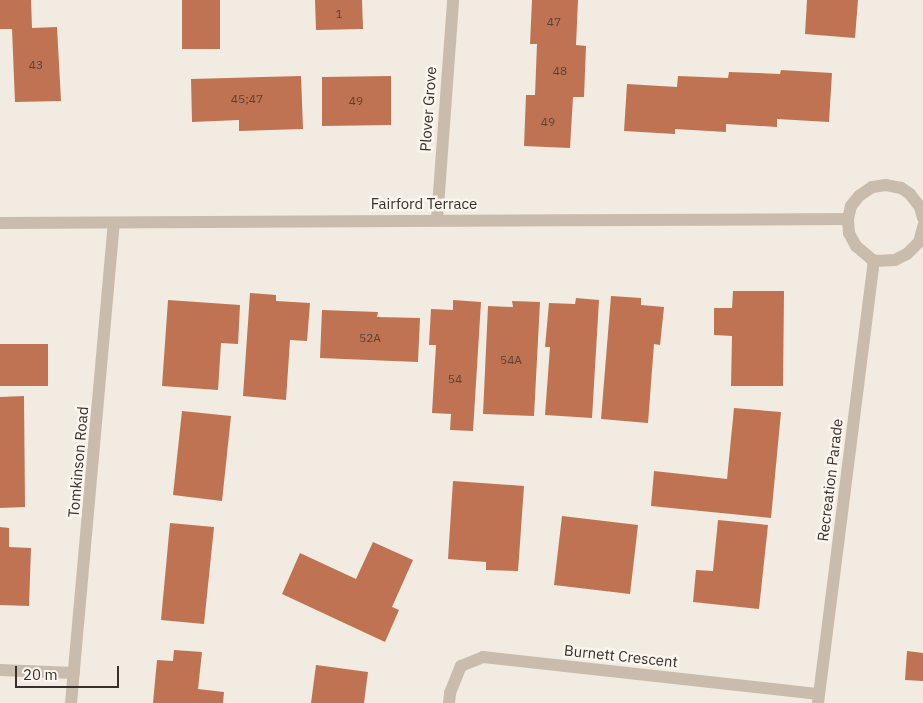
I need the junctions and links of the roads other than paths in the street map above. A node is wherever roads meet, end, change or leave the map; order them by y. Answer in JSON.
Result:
{"nodes":[{"id":1,"x":453,"y":0,"type":"edge"},
{"id":2,"x":923,"y":218,"type":"edge"},
{"id":3,"x":848,"y":219,"type":"junction"},
{"id":4,"x":437,"y":220,"type":"junction"},
{"id":5,"x":0,"y":223,"type":"edge"},
{"id":6,"x":114,"y":223,"type":"junction"},
{"id":7,"x":923,"y":227,"type":"edge"},
{"id":8,"x":874,"y":261,"type":"junction"},
{"id":9,"x":0,"y":670,"type":"edge"},
{"id":10,"x":74,"y":674,"type":"junction"},
{"id":11,"x":819,"y":698,"type":"edge"},
{"id":12,"x":71,"y":703,"type":"edge"},
{"id":13,"x":449,"y":703,"type":"edge"}],
"edges":[{"from":1,"to":4,"type":"street","name":"Plover Grove"},
{"from":2,"to":3,"type":"street"},
{"from":3,"to":4,"type":"street","name":"Fairford Terrace"},
{"from":3,"to":8,"type":"street"},
{"from":4,"to":6,"type":"street","name":"Fairford Terrace"},
{"from":5,"to":6,"type":"street","name":"Fairford Terrace"},
{"from":6,"to":10,"type":"street","name":"Tomkinson Road"},
{"from":7,"to":8,"type":"street"},
{"from":8,"to":11,"type":"street","name":"Recreation Parade"},
{"from":9,"to":10,"type":"street"},
{"from":10,"to":12,"type":"street","name":"Tomkinson Road"},
{"from":11,"to":13,"type":"street","name":"Burnett Crescent"}]}
